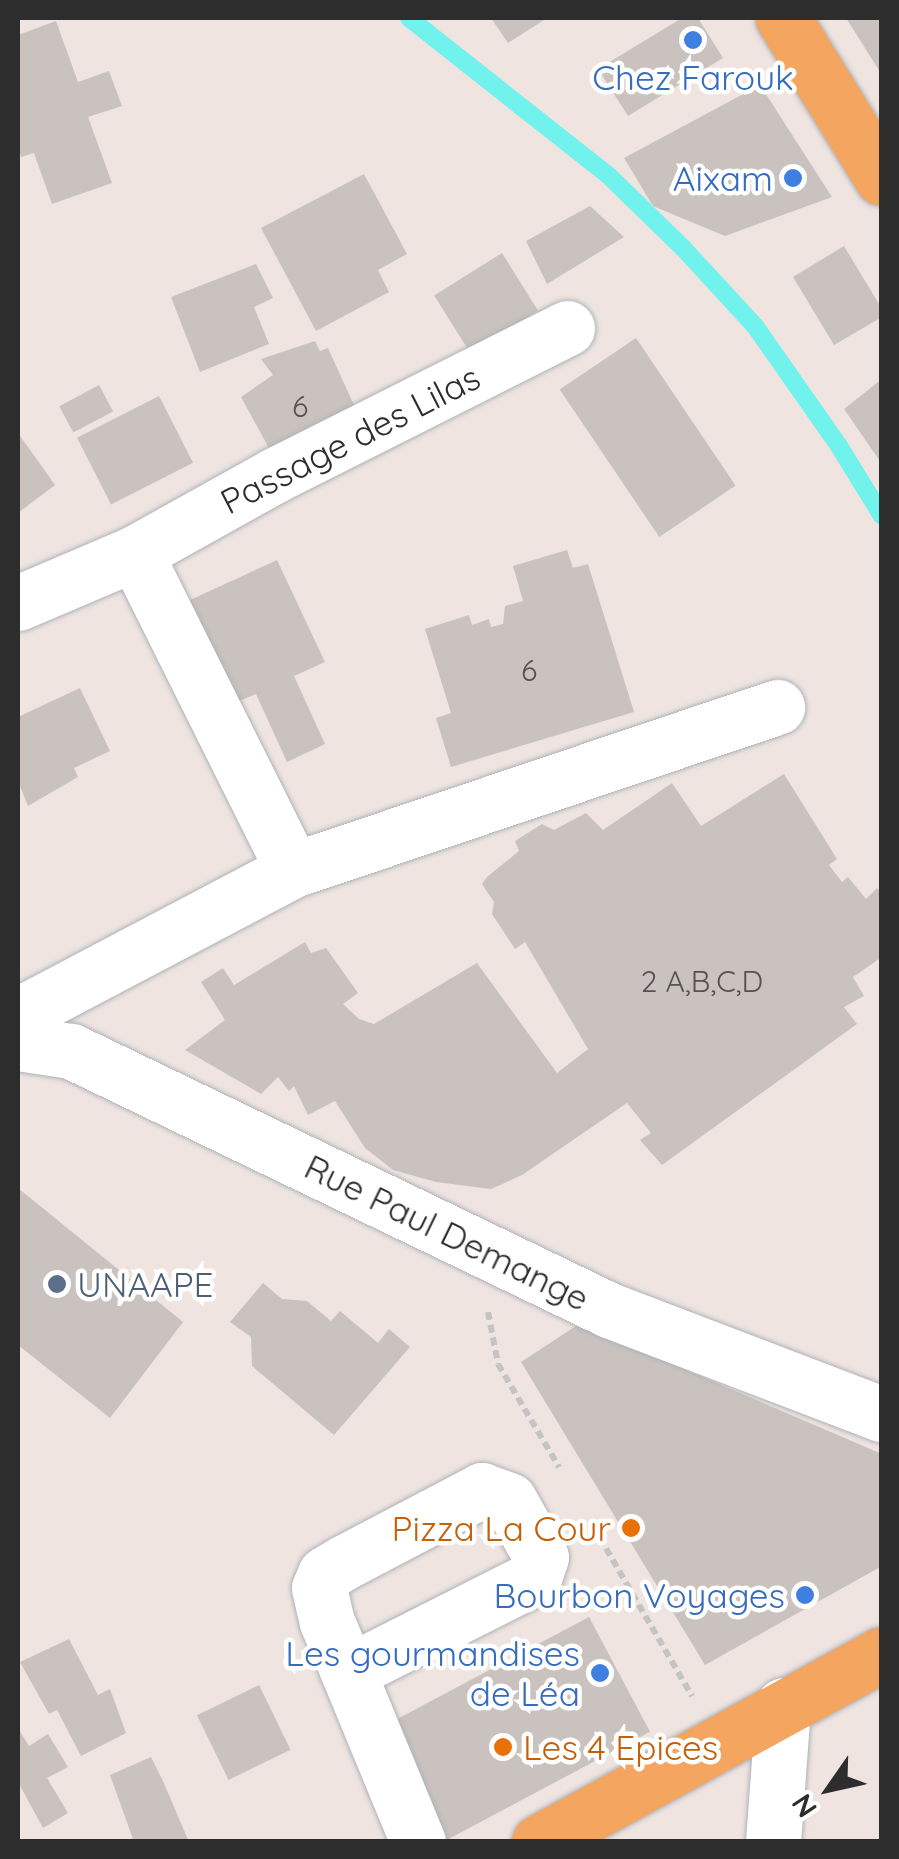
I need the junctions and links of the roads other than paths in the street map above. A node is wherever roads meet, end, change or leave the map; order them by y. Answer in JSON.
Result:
{"nodes":[{"id":1,"x":783,"y":18,"type":"edge"},
{"id":2,"x":882,"y":178,"type":"edge"},
{"id":3,"x":567,"y":328,"type":"dead end"},
{"id":4,"x":135,"y":553,"type":"junction"},
{"id":5,"x":18,"y":603,"type":"edge"},
{"id":6,"x":777,"y":707,"type":"dead end"},
{"id":7,"x":293,"y":870,"type":"junction"},
{"id":8,"x":18,"y":1015,"type":"edge"},
{"id":9,"x":18,"y":1042,"type":"edge"},
{"id":10,"x":882,"y":1414,"type":"edge"},
{"id":11,"x":882,"y":1654,"type":"edge"},
{"id":12,"x":348,"y":1672,"type":"dead end"},
{"id":13,"x":784,"y":1705,"type":"junction"},
{"id":14,"x":418,"y":1842,"type":"edge"},
{"id":15,"x":538,"y":1842,"type":"edge"},
{"id":16,"x":773,"y":1842,"type":"edge"}],
"edges":[{"from":1,"to":2,"type":"main road"},
{"from":3,"to":4,"type":"street","name":"Passage des Lilas"},
{"from":4,"to":5,"type":"street","name":"Passage des Lilas"},
{"from":4,"to":7,"type":"street"},
{"from":6,"to":7,"type":"street"},
{"from":7,"to":8,"type":"street"},
{"from":9,"to":10,"type":"street","name":"Rue Paul Demange"},
{"from":11,"to":13,"type":"main road"},
{"from":12,"to":14,"type":"street"},
{"from":13,"to":15,"type":"main road"},
{"from":13,"to":16,"type":"street"}]}
